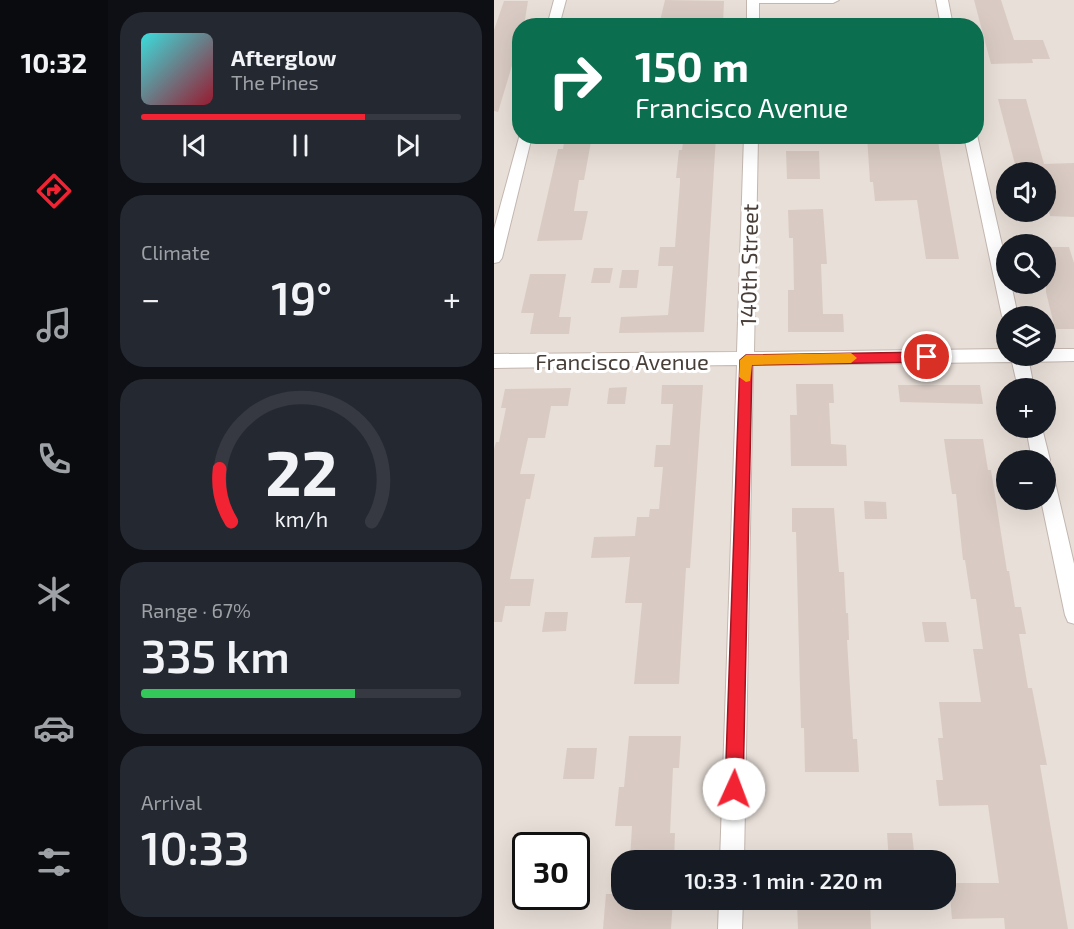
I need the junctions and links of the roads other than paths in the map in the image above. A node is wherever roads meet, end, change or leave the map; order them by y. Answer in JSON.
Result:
{"nodes":[{"id":1,"x":560,"y":0,"type":"edge"},
{"id":2,"x":753,"y":0,"type":"edge"},
{"id":3,"x":833,"y":0,"type":"edge"},
{"id":4,"x":942,"y":0,"type":"edge"},
{"id":5,"x":555,"y":18,"type":"edge"},
{"id":6,"x":753,"y":18,"type":"edge"},
{"id":7,"x":945,"y":18,"type":"edge"},
{"id":8,"x":523,"y":144,"type":"edge"},
{"id":9,"x":750,"y":144,"type":"edge"},
{"id":10,"x":973,"y":144,"type":"edge"},
{"id":11,"x":494,"y":258,"type":"edge"},
{"id":12,"x":1008,"y":306,"type":"edge"},
{"id":13,"x":1056,"y":355,"type":"edge"},
{"id":14,"x":1074,"y":355,"type":"edge"},
{"id":15,"x":996,"y":356,"type":"edge"},
{"id":16,"x":746,"y":360,"type":"junction"},
{"id":17,"x":494,"y":361,"type":"edge"},
{"id":18,"x":1052,"y":510,"type":"edge"},
{"id":19,"x":1074,"y":615,"type":"edge"},
{"id":20,"x":732,"y":850,"type":"edge"},
{"id":21,"x":731,"y":910,"type":"edge"},
{"id":22,"x":730,"y":929,"type":"edge"}],
"edges":[{"from":1,"to":5,"type":"street"},
{"from":2,"to":3,"type":"street"},
{"from":2,"to":6,"type":"street"},
{"from":4,"to":7,"type":"street"},
{"from":8,"to":11,"type":"street"},
{"from":9,"to":16,"type":"street","name":"140th Street"},
{"from":10,"to":12,"type":"street"},
{"from":13,"to":14,"type":"street","name":"Francisco Avenue"},
{"from":15,"to":16,"type":"street","name":"Francisco Avenue"},
{"from":16,"to":17,"type":"street","name":"Francisco Avenue"},
{"from":16,"to":20,"type":"street","name":"140th Street"},
{"from":18,"to":19,"type":"street"},
{"from":21,"to":22,"type":"street"}]}
